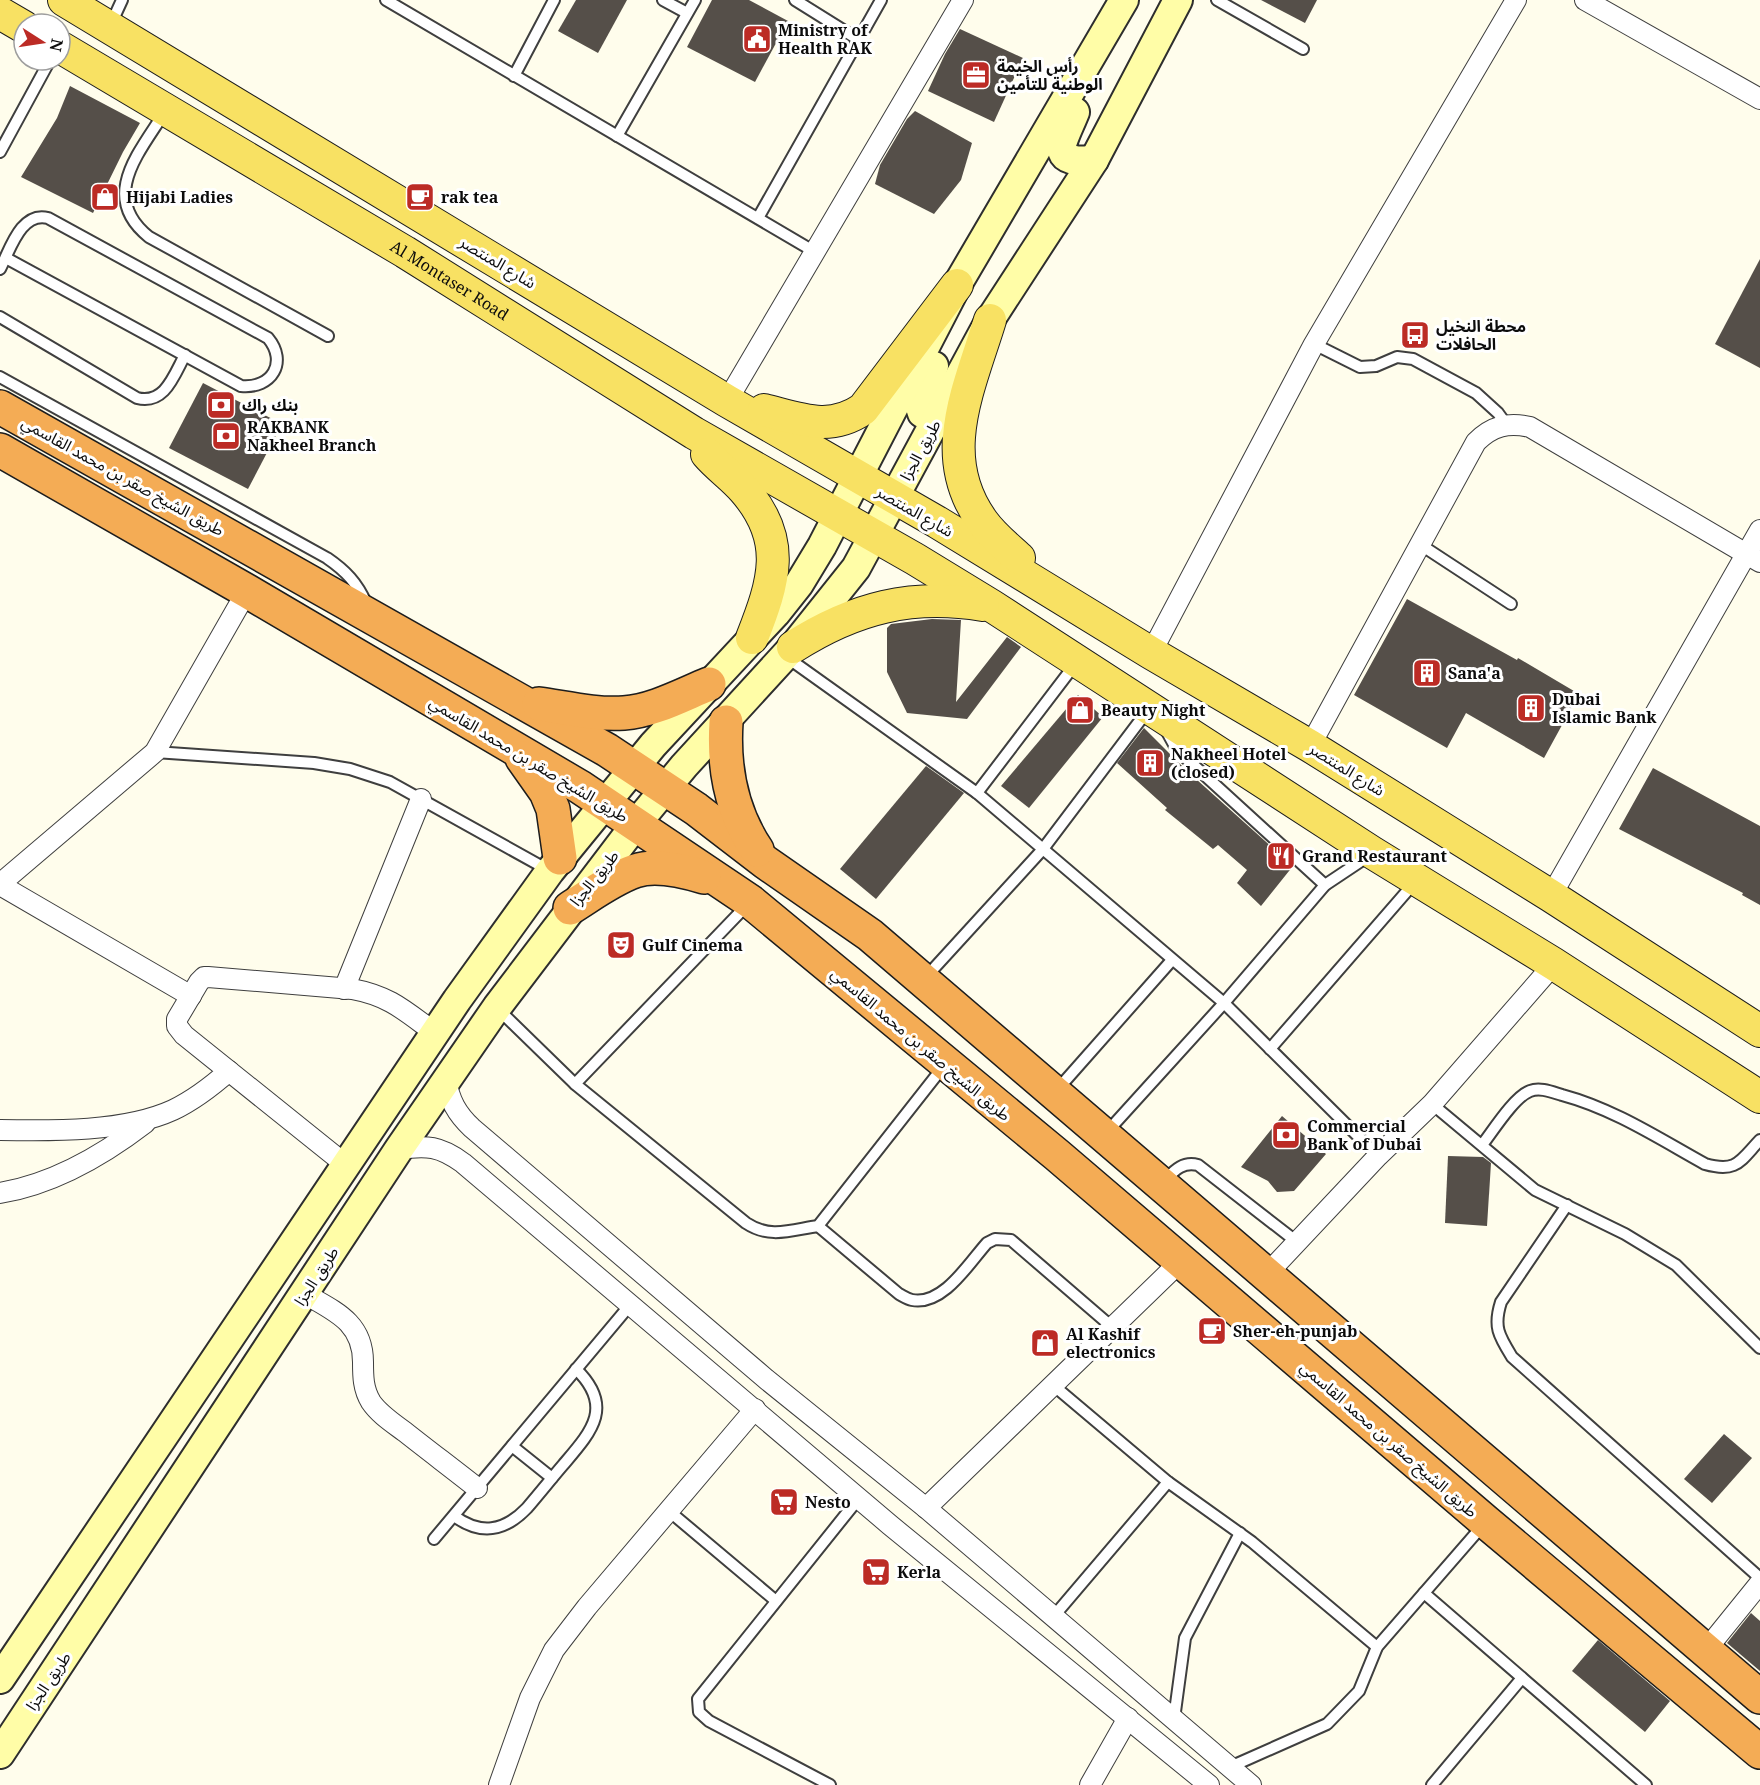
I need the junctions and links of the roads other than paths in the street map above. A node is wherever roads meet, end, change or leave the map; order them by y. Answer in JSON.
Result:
{"nodes":[{"id":1,"x":64,"y":0,"type":"edge"},
{"id":2,"x":386,"y":0,"type":"edge"},
{"id":3,"x":554,"y":0,"type":"edge"},
{"id":4,"x":663,"y":0,"type":"edge"},
{"id":5,"x":695,"y":0,"type":"edge"},
{"id":6,"x":795,"y":0,"type":"edge"},
{"id":7,"x":881,"y":0,"type":"edge"},
{"id":8,"x":963,"y":0,"type":"edge"},
{"id":9,"x":1178,"y":0,"type":"edge"},
{"id":10,"x":1217,"y":0,"type":"edge"},
{"id":11,"x":1516,"y":0,"type":"edge"},
{"id":12,"x":1586,"y":0,"type":"edge"},
{"id":13,"x":1123,"y":1,"type":"edge"},
{"id":14,"x":116,"y":13,"type":"edge"},
{"id":15,"x":687,"y":13,"type":"junction"},
{"id":16,"x":1107,"y":32,"type":"junction"},
{"id":17,"x":859,"y":40,"type":"junction"},
{"id":18,"x":1303,"y":49,"type":"dead end"},
{"id":19,"x":72,"y":54,"type":"edge"},
{"id":20,"x":43,"y":72,"type":"edge"},
{"id":21,"x":514,"y":76,"type":"junction"},
{"id":22,"x":1760,"y":99,"type":"edge"},
{"id":23,"x":166,"y":110,"type":"junction"},
{"id":24,"x":617,"y":136,"type":"junction"},
{"id":25,"x":0,"y":152,"type":"edge"},
{"id":26,"x":1094,"y":160,"type":"junction"},
{"id":27,"x":758,"y":218,"type":"junction"},
{"id":28,"x":815,"y":252,"type":"junction"},
{"id":29,"x":6,"y":258,"type":"junction"},
{"id":30,"x":0,"y":269,"type":"edge"},
{"id":31,"x":957,"y":285,"type":"junction"},
{"id":32,"x":0,"y":317,"type":"edge"},
{"id":33,"x":990,"y":320,"type":"junction"},
{"id":34,"x":328,"y":336,"type":"dead end"},
{"id":35,"x":1314,"y":344,"type":"junction"},
{"id":36,"x":923,"y":350,"type":"junction"},
{"id":37,"x":185,"y":355,"type":"junction"},
{"id":38,"x":0,"y":377,"type":"edge"},
{"id":39,"x":728,"y":401,"type":"junction"},
{"id":40,"x":0,"y":407,"type":"edge"},
{"id":41,"x":937,"y":422,"type":"junction"},
{"id":42,"x":1506,"y":424,"type":"junction"},
{"id":43,"x":694,"y":433,"type":"junction"},
{"id":44,"x":0,"y":450,"type":"edge"},
{"id":45,"x":857,"y":477,"type":"junction"},
{"id":46,"x":894,"y":498,"type":"junction"},
{"id":47,"x":838,"y":516,"type":"junction"},
{"id":48,"x":1760,"y":530,"type":"edge"},
{"id":49,"x":873,"y":536,"type":"junction"},
{"id":50,"x":1421,"y":545,"type":"junction"},
{"id":51,"x":1753,"y":558,"type":"edge"},
{"id":52,"x":247,"y":591,"type":"junction"},
{"id":53,"x":1069,"y":603,"type":"junction"},
{"id":54,"x":1511,"y":604,"type":"dead end"},
{"id":55,"x":992,"y":606,"type":"junction"},
{"id":56,"x":373,"y":617,"type":"junction"},
{"id":57,"x":752,"y":638,"type":"junction"},
{"id":58,"x":789,"y":652,"type":"junction"},
{"id":59,"x":1151,"y":653,"type":"junction"},
{"id":60,"x":1078,"y":660,"type":"junction"},
{"id":61,"x":708,"y":684,"type":"junction"},
{"id":62,"x":521,"y":701,"type":"junction"},
{"id":63,"x":1153,"y":709,"type":"junction"},
{"id":64,"x":726,"y":722,"type":"junction"},
{"id":65,"x":1310,"y":746,"type":"junction"},
{"id":66,"x":516,"y":750,"type":"junction"},
{"id":67,"x":155,"y":752,"type":"junction"},
{"id":68,"x":634,"y":768,"type":"junction"},
{"id":69,"x":665,"y":789,"type":"junction"},
{"id":70,"x":977,"y":793,"type":"junction"},
{"id":71,"x":421,"y":799,"type":"junction"},
{"id":72,"x":605,"y":804,"type":"junction"},
{"id":73,"x":636,"y":824,"type":"junction"},
{"id":74,"x":1042,"y":849,"type":"junction"},
{"id":75,"x":1373,"y":853,"type":"junction"},
{"id":76,"x":765,"y":862,"type":"junction"},
{"id":77,"x":555,"y":864,"type":"junction"},
{"id":78,"x":1417,"y":880,"type":"junction"},
{"id":79,"x":0,"y":885,"type":"edge"},
{"id":80,"x":1325,"y":885,"type":"junction"},
{"id":81,"x":739,"y":893,"type":"junction"},
{"id":82,"x":1551,"y":896,"type":"junction"},
{"id":83,"x":570,"y":908,"type":"junction"},
{"id":84,"x":1172,"y":960,"type":"junction"},
{"id":85,"x":1554,"y":964,"type":"junction"},
{"id":86,"x":923,"y":981,"type":"junction"},
{"id":87,"x":344,"y":989,"type":"junction"},
{"id":88,"x":191,"y":996,"type":"junction"},
{"id":89,"x":1224,"y":1003,"type":"junction"},
{"id":90,"x":497,"y":1007,"type":"junction"},
{"id":91,"x":1760,"y":1030,"type":"edge"},
{"id":92,"x":435,"y":1033,"type":"junction"},
{"id":93,"x":1270,"y":1049,"type":"junction"},
{"id":94,"x":945,"y":1065,"type":"junction"},
{"id":95,"x":229,"y":1071,"type":"junction"},
{"id":96,"x":446,"y":1079,"type":"junction"},
{"id":97,"x":575,"y":1084,"type":"junction"},
{"id":98,"x":1055,"y":1092,"type":"junction"},
{"id":99,"x":1760,"y":1096,"type":"edge"},
{"id":100,"x":1432,"y":1104,"type":"junction"},
{"id":101,"x":150,"y":1119,"type":"junction"},
{"id":102,"x":0,"y":1130,"type":"edge"},
{"id":103,"x":1104,"y":1134,"type":"junction"},
{"id":104,"x":1760,"y":1140,"type":"edge"},
{"id":105,"x":1482,"y":1145,"type":"junction"},
{"id":106,"x":399,"y":1149,"type":"junction"},
{"id":107,"x":1378,"y":1156,"type":"junction"},
{"id":108,"x":512,"y":1163,"type":"junction"},
{"id":109,"x":346,"y":1165,"type":"junction"},
{"id":110,"x":1161,"y":1183,"type":"junction"},
{"id":111,"x":495,"y":1189,"type":"junction"},
{"id":112,"x":0,"y":1192,"type":"edge"},
{"id":113,"x":1567,"y":1205,"type":"junction"},
{"id":114,"x":818,"y":1226,"type":"junction"},
{"id":115,"x":1297,"y":1242,"type":"junction"},
{"id":116,"x":1181,"y":1261,"type":"junction"},
{"id":117,"x":1267,"y":1274,"type":"junction"},
{"id":118,"x":305,"y":1294,"type":"junction"},
{"id":119,"x":630,"y":1305,"type":"junction"},
{"id":120,"x":1112,"y":1328,"type":"junction"},
{"id":121,"x":1760,"y":1348,"type":"edge"},
{"id":122,"x":576,"y":1370,"type":"junction"},
{"id":123,"x":1053,"y":1385,"type":"junction"},
{"id":124,"x":755,"y":1409,"type":"junction"},
{"id":125,"x":512,"y":1446,"type":"junction"},
{"id":126,"x":552,"y":1478,"type":"junction"},
{"id":127,"x":1168,"y":1482,"type":"junction"},
{"id":128,"x":477,"y":1488,"type":"junction"},
{"id":129,"x":859,"y":1498,"type":"junction"},
{"id":130,"x":926,"y":1508,"type":"junction"},
{"id":131,"x":669,"y":1511,"type":"junction"},
{"id":132,"x":454,"y":1515,"type":"junction"},
{"id":133,"x":1486,"y":1522,"type":"junction"},
{"id":134,"x":1240,"y":1533,"type":"junction"},
{"id":135,"x":434,"y":1539,"type":"dead end"},
{"id":136,"x":1760,"y":1578,"type":"edge"},
{"id":137,"x":1760,"y":1583,"type":"edge"},
{"id":138,"x":1424,"y":1593,"type":"junction"},
{"id":139,"x":776,"y":1601,"type":"junction"},
{"id":140,"x":1054,"y":1616,"type":"junction"},
{"id":141,"x":1377,"y":1647,"type":"junction"},
{"id":142,"x":1705,"y":1651,"type":"junction"},
{"id":143,"x":1522,"y":1678,"type":"junction"},
{"id":144,"x":0,"y":1679,"type":"edge"},
{"id":145,"x":1760,"y":1697,"type":"edge"},
{"id":146,"x":1128,"y":1718,"type":"junction"},
{"id":147,"x":1174,"y":1719,"type":"junction"},
{"id":148,"x":1760,"y":1752,"type":"edge"},
{"id":149,"x":0,"y":1754,"type":"edge"},
{"id":150,"x":1230,"y":1767,"type":"junction"},
{"id":151,"x":499,"y":1785,"type":"edge"},
{"id":152,"x":831,"y":1785,"type":"edge"},
{"id":153,"x":1090,"y":1785,"type":"edge"},
{"id":154,"x":1209,"y":1785,"type":"edge"},
{"id":155,"x":1251,"y":1785,"type":"edge"},
{"id":156,"x":1432,"y":1785,"type":"edge"},
{"id":157,"x":1646,"y":1785,"type":"edge"}],
"edges":[{"from":1,"to":14,"type":"main road","name":"شارع المنتصر"},
{"from":2,"to":21,"type":"lane"},
{"from":3,"to":21,"type":"lane"},
{"from":4,"to":15,"type":"lane"},
{"from":5,"to":15,"type":"lane"},
{"from":6,"to":17,"type":"lane"},
{"from":7,"to":17,"type":"lane"},
{"from":8,"to":28,"type":"street"},
{"from":9,"to":26,"type":"main road","name":"طريق الجزا"},
{"from":10,"to":18,"type":"lane"},
{"from":11,"to":35,"type":"street"},
{"from":12,"to":22,"type":"street"},
{"from":13,"to":16,"type":"main road"},
{"from":14,"to":39,"type":"main road","name":"شارع المنتصر"},
{"from":15,"to":24,"type":"lane"},
{"from":16,"to":26,"type":"main road"},
{"from":16,"to":31,"type":"main road"},
{"from":17,"to":27,"type":"lane"},
{"from":19,"to":23,"type":"main road","name":"Al Montaser Road"},
{"from":20,"to":25,"type":"lane"},
{"from":21,"to":24,"type":"lane"},
{"from":23,"to":34,"type":"lane"},
{"from":23,"to":43,"type":"main road","name":"Al Montaser Road"},
{"from":24,"to":27,"type":"lane"},
{"from":26,"to":33,"type":"main road","name":"طريق الجزا"},
{"from":27,"to":28,"type":"lane"},
{"from":28,"to":39,"type":"street"},
{"from":29,"to":30,"type":"lane"},
{"from":29,"to":37,"type":"lane"},
{"from":29,"to":37,"type":"lane"},
{"from":31,"to":36,"type":"main road"},
{"from":31,"to":39,"type":"main road"},
{"from":32,"to":37,"type":"lane"},
{"from":33,"to":41,"type":"main road","name":"طريق الجزا"},
{"from":33,"to":53,"type":"main road"},
{"from":35,"to":42,"type":"lane"},
{"from":35,"to":59,"type":"street"},
{"from":36,"to":41,"type":"main road"},
{"from":36,"to":45,"type":"main road"},
{"from":38,"to":56,"type":"lane"},
{"from":39,"to":45,"type":"main road","name":"شارع المنتصر"},
{"from":40,"to":56,"type":"highway","name":"طريق الشيخ صقر بن محمد القاسمي"},
{"from":41,"to":46,"type":"main road","name":"طريق الجزا"},
{"from":42,"to":50,"type":"street"},
{"from":42,"to":51,"type":"street"},
{"from":43,"to":47,"type":"main road","name":"Al Montaser Road"},
{"from":43,"to":57,"type":"main road"},
{"from":44,"to":52,"type":"highway","name":"طريق الشيخ صقر بن محمد القاسمي"},
{"from":45,"to":46,"type":"main road","name":"شارع المنتصر"},
{"from":45,"to":47,"type":"main road"},
{"from":46,"to":49,"type":"main road","name":"طريق الجزا"},
{"from":46,"to":53,"type":"main road","name":"شارع المنتصر"},
{"from":47,"to":49,"type":"main road"},
{"from":47,"to":57,"type":"main road"},
{"from":48,"to":51,"type":"street"},
{"from":49,"to":55,"type":"main road"},
{"from":49,"to":58,"type":"main road","name":"طريق الجزا"},
{"from":50,"to":54,"type":"lane"},
{"from":50,"to":65,"type":"street"},
{"from":51,"to":82,"type":"street"},
{"from":52,"to":66,"type":"highway","name":"طريق الشيخ صقر بن محمد القاسمي"},
{"from":52,"to":67,"type":"street"},
{"from":53,"to":59,"type":"main road","name":"شارع المنتصر"},
{"from":55,"to":58,"type":"main road"},
{"from":55,"to":60,"type":"main road"},
{"from":56,"to":62,"type":"highway","name":"طريق الشيخ صقر بن محمد القاسمي"},
{"from":57,"to":61,"type":"main road"},
{"from":58,"to":64,"type":"main road","name":"طريق الجزا"},
{"from":58,"to":70,"type":"lane"},
{"from":59,"to":65,"type":"main road","name":"شارع المنتصر"},
{"from":60,"to":63,"type":"main road"},
{"from":60,"to":70,"type":"lane"},
{"from":61,"to":62,"type":"highway"},
{"from":61,"to":68,"type":"main road"},
{"from":62,"to":68,"type":"highway","name":"طريق الشيخ صقر بن محمد القاسمي"},
{"from":63,"to":74,"type":"lane"},
{"from":63,"to":75,"type":"main road"},
{"from":63,"to":80,"type":"lane"},
{"from":64,"to":69,"type":"main road","name":"طريق الجزا"},
{"from":64,"to":76,"type":"highway"},
{"from":65,"to":82,"type":"main road","name":"شارع المنتصر"},
{"from":66,"to":72,"type":"highway","name":"طريق الشيخ صقر بن محمد القاسمي"},
{"from":66,"to":77,"type":"highway"},
{"from":67,"to":71,"type":"lane"},
{"from":67,"to":79,"type":"street"},
{"from":68,"to":69,"type":"highway","name":"طريق الشيخ صقر بن محمد القاسمي"},
{"from":68,"to":72,"type":"main road"},
{"from":69,"to":73,"type":"main road","name":"طريق الجزا"},
{"from":69,"to":76,"type":"highway","name":"طريق الشيخ صقر بن محمد القاسمي"},
{"from":70,"to":74,"type":"lane"},
{"from":71,"to":77,"type":"lane"},
{"from":71,"to":87,"type":"street"},
{"from":72,"to":73,"type":"highway","name":"طريق الشيخ صقر بن محمد القاسمي"},
{"from":72,"to":77,"type":"main road"},
{"from":73,"to":81,"type":"highway","name":"طريق الشيخ صقر بن محمد القاسمي"},
{"from":73,"to":83,"type":"main road","name":"طريق الجزا"},
{"from":74,"to":84,"type":"lane"},
{"from":74,"to":86,"type":"lane"},
{"from":75,"to":78,"type":"main road"},
{"from":75,"to":80,"type":"lane"},
{"from":76,"to":86,"type":"highway","name":"طريق الشيخ صقر بن محمد القاسمي"},
{"from":77,"to":92,"type":"main road"},
{"from":78,"to":85,"type":"main road"},
{"from":78,"to":93,"type":"lane"},
{"from":79,"to":88,"type":"street"},
{"from":80,"to":89,"type":"lane"},
{"from":81,"to":83,"type":"highway"},
{"from":81,"to":94,"type":"highway","name":"طريق الشيخ صقر بن محمد القاسمي"},
{"from":81,"to":97,"type":"lane"},
{"from":82,"to":91,"type":"main road","name":"شارع المنتصر"},
{"from":83,"to":90,"type":"main road","name":"طريق الجزا"},
{"from":84,"to":89,"type":"lane"},
{"from":84,"to":98,"type":"lane"},
{"from":85,"to":99,"type":"main road"},
{"from":85,"to":100,"type":"street"},
{"from":86,"to":98,"type":"highway","name":"طريق الشيخ صقر بن محمد القاسمي"},
{"from":87,"to":88,"type":"street"},
{"from":87,"to":92,"type":"street"},
{"from":88,"to":95,"type":"street"},
{"from":89,"to":93,"type":"lane"},
{"from":89,"to":103,"type":"lane"},
{"from":90,"to":96,"type":"main road","name":"طريق الجزا"},
{"from":90,"to":97,"type":"lane"},
{"from":92,"to":109,"type":"main road"},
{"from":93,"to":107,"type":"lane"},
{"from":94,"to":114,"type":"lane"},
{"from":94,"to":116,"type":"highway","name":"طريق الشيخ صقر بن محمد القاسمي"},
{"from":95,"to":101,"type":"street"},
{"from":95,"to":109,"type":"street"},
{"from":96,"to":106,"type":"main road","name":"طريق الجزا"},
{"from":96,"to":108,"type":"street"},
{"from":97,"to":114,"type":"lane"},
{"from":98,"to":103,"type":"highway","name":"طريق الشيخ صقر بن محمد القاسمي"},
{"from":100,"to":105,"type":"lane"},
{"from":100,"to":107,"type":"street"},
{"from":101,"to":102,"type":"street"},
{"from":101,"to":112,"type":"street"},
{"from":103,"to":110,"type":"highway","name":"طريق الشيخ صقر بن محمد القاسمي"},
{"from":104,"to":105,"type":"lane"},
{"from":105,"to":113,"type":"lane"},
{"from":106,"to":111,"type":"street"},
{"from":106,"to":118,"type":"main road","name":"طريق الجزا"},
{"from":107,"to":115,"type":"street"},
{"from":108,"to":111,"type":"street"},
{"from":108,"to":130,"type":"street"},
{"from":109,"to":144,"type":"main road"},
{"from":110,"to":115,"type":"lane"},
{"from":110,"to":117,"type":"highway","name":"طريق الشيخ صقر بن محمد القاسمي"},
{"from":111,"to":119,"type":"street"},
{"from":113,"to":121,"type":"lane"},
{"from":113,"to":136,"type":"lane"},
{"from":114,"to":120,"type":"lane"},
{"from":115,"to":117,"type":"street"},
{"from":116,"to":120,"type":"street"},
{"from":116,"to":133,"type":"highway","name":"طريق الشيخ صقر بن محمد القاسمي"},
{"from":117,"to":142,"type":"highway","name":"طريق الشيخ صقر بن محمد القاسمي"},
{"from":118,"to":128,"type":"street"},
{"from":118,"to":149,"type":"main road","name":"طريق الجزا"},
{"from":119,"to":122,"type":"lane"},
{"from":119,"to":124,"type":"street"},
{"from":120,"to":123,"type":"street"},
{"from":122,"to":125,"type":"lane"},
{"from":122,"to":126,"type":"lane"},
{"from":123,"to":127,"type":"lane"},
{"from":123,"to":130,"type":"street"},
{"from":124,"to":129,"type":"street"},
{"from":124,"to":131,"type":"street"},
{"from":125,"to":126,"type":"lane"},
{"from":125,"to":128,"type":"lane"},
{"from":126,"to":132,"type":"lane"},
{"from":127,"to":134,"type":"lane"},
{"from":127,"to":140,"type":"lane"},
{"from":128,"to":132,"type":"lane"},
{"from":129,"to":139,"type":"lane"},
{"from":129,"to":146,"type":"street"},
{"from":130,"to":140,"type":"street"},
{"from":131,"to":139,"type":"lane"},
{"from":131,"to":151,"type":"street"},
{"from":132,"to":135,"type":"lane"},
{"from":133,"to":138,"type":"lane"},
{"from":133,"to":148,"type":"highway","name":"طريق الشيخ صقر بن محمد القاسمي"},
{"from":134,"to":141,"type":"lane"},
{"from":134,"to":147,"type":"lane"},
{"from":137,"to":142,"type":"street"},
{"from":138,"to":141,"type":"lane"},
{"from":138,"to":143,"type":"lane"},
{"from":139,"to":152,"type":"lane"},
{"from":140,"to":147,"type":"street"},
{"from":141,"to":150,"type":"lane"},
{"from":142,"to":145,"type":"highway","name":"طريق الشيخ صقر بن محمد القاسمي"},
{"from":143,"to":156,"type":"lane"},
{"from":143,"to":157,"type":"lane"},
{"from":146,"to":153,"type":"street"},
{"from":146,"to":154,"type":"street"},
{"from":147,"to":150,"type":"street"},
{"from":150,"to":155,"type":"street"}]}
